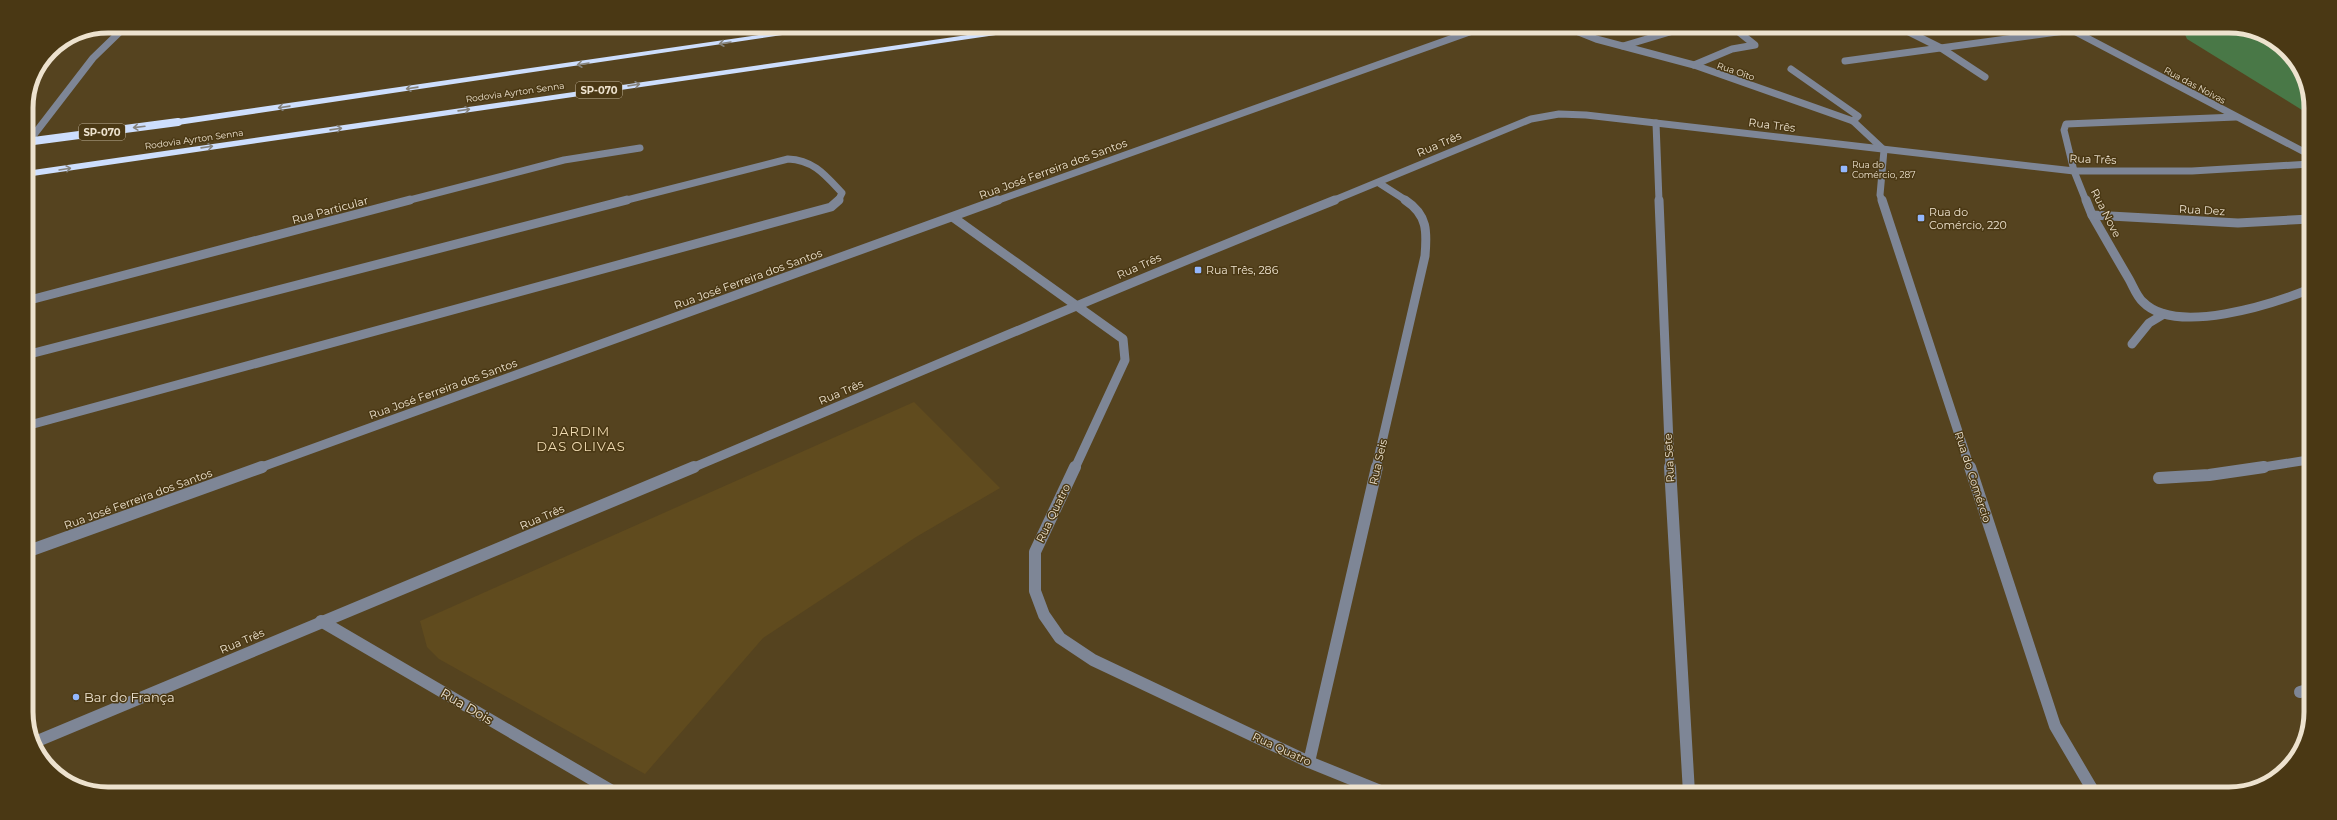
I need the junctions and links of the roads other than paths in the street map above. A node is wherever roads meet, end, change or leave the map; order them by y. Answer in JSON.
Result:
{"nodes":[{"id":1,"x":119,"y":33,"type":"edge"},
{"id":2,"x":798,"y":33,"type":"edge"},
{"id":3,"x":996,"y":33,"type":"edge"},
{"id":4,"x":1470,"y":33,"type":"edge"},
{"id":5,"x":1581,"y":33,"type":"edge"},
{"id":6,"x":1667,"y":33,"type":"edge"},
{"id":7,"x":1740,"y":33,"type":"edge"},
{"id":8,"x":1911,"y":33,"type":"edge"},
{"id":9,"x":2050,"y":33,"type":"edge"},
{"id":10,"x":2078,"y":33,"type":"edge"},
{"id":11,"x":1623,"y":46,"type":"junction"},
{"id":12,"x":1942,"y":48,"type":"junction"},
{"id":13,"x":1845,"y":61,"type":"dead end"},
{"id":14,"x":1694,"y":65,"type":"junction"},
{"id":15,"x":1792,"y":69,"type":"dead end"},
{"id":16,"x":1986,"y":77,"type":"dead end"},
{"id":17,"x":2236,"y":117,"type":"junction"},
{"id":18,"x":1853,"y":121,"type":"junction"},
{"id":19,"x":1656,"y":123,"type":"junction"},
{"id":20,"x":33,"y":136,"type":"edge"},
{"id":21,"x":33,"y":141,"type":"edge"},
{"id":22,"x":640,"y":148,"type":"dead end"},
{"id":23,"x":1884,"y":150,"type":"junction"},
{"id":24,"x":2304,"y":152,"type":"edge"},
{"id":25,"x":2304,"y":165,"type":"edge"},
{"id":26,"x":2074,"y":171,"type":"junction"},
{"id":27,"x":33,"y":173,"type":"edge"},
{"id":28,"x":1379,"y":183,"type":"junction"},
{"id":29,"x":2092,"y":215,"type":"junction"},
{"id":30,"x":954,"y":218,"type":"junction"},
{"id":31,"x":2304,"y":219,"type":"edge"},
{"id":32,"x":2304,"y":291,"type":"edge"},
{"id":33,"x":33,"y":299,"type":"edge"},
{"id":34,"x":1077,"y":307,"type":"junction"},
{"id":35,"x":2164,"y":314,"type":"junction"},
{"id":36,"x":2132,"y":344,"type":"dead end"},
{"id":37,"x":33,"y":353,"type":"edge"},
{"id":38,"x":33,"y":424,"type":"edge"},
{"id":39,"x":2304,"y":461,"type":"edge"},
{"id":40,"x":2159,"y":478,"type":"dead end"},
{"id":41,"x":33,"y":549,"type":"edge"},
{"id":42,"x":321,"y":621,"type":"junction"},
{"id":43,"x":39,"y":741,"type":"edge"},
{"id":44,"x":1309,"y":762,"type":"junction"},
{"id":45,"x":605,"y":787,"type":"edge"},
{"id":46,"x":1371,"y":787,"type":"edge"},
{"id":47,"x":1689,"y":787,"type":"edge"},
{"id":48,"x":2090,"y":787,"type":"edge"}],
"edges":[{"from":1,"to":20,"type":"street"},
{"from":2,"to":21,"type":"highway","name":"Rodovia Ayrton Senna","number":"SP-070","one_way":true,"bridge":true},
{"from":27,"to":3,"type":"highway","name":"Rodovia Ayrton Senna","number":"SP-070","one_way":true},
{"from":4,"to":30,"type":"street","name":"Rua José Ferreira dos Santos"},
{"from":5,"to":11,"type":"street","name":"Rua Oito"},
{"from":6,"to":11,"type":"street"},
{"from":7,"to":14,"type":"street"},
{"from":8,"to":12,"type":"street"},
{"from":9,"to":12,"type":"street"},
{"from":10,"to":17,"type":"street","name":"Rua das Noivas"},
{"from":11,"to":14,"type":"street","name":"Rua Oito"},
{"from":12,"to":13,"type":"street"},
{"from":12,"to":16,"type":"street"},
{"from":14,"to":18,"type":"street","name":"Rua Oito"},
{"from":15,"to":18,"type":"street"},
{"from":17,"to":24,"type":"street","name":"Rua das Noivas"},
{"from":17,"to":26,"type":"street","name":"Rua Nove"},
{"from":18,"to":23,"type":"street","name":"Rua Oito"},
{"from":19,"to":23,"type":"street","name":"Rua Três"},
{"from":19,"to":28,"type":"street","name":"Rua Três"},
{"from":19,"to":47,"type":"street","name":"Rua Sete"},
{"from":22,"to":33,"type":"street","name":"Rua Particular"},
{"from":23,"to":26,"type":"street","name":"Rua Três"},
{"from":23,"to":48,"type":"street","name":"Rua do Comércio"},
{"from":25,"to":26,"type":"street","name":"Rua Três"},
{"from":26,"to":29,"type":"street","name":"Rua Nove"},
{"from":28,"to":34,"type":"street","name":"Rua Três"},
{"from":28,"to":44,"type":"street","name":"Rua Seis"},
{"from":29,"to":31,"type":"street","name":"Rua Dez"},
{"from":29,"to":35,"type":"street","name":"Rua Nove"},
{"from":30,"to":34,"type":"street","name":"Rua Quatro"},
{"from":30,"to":41,"type":"street","name":"Rua José Ferreira dos Santos"},
{"from":32,"to":35,"type":"street","name":"Rua Nove"},
{"from":34,"to":42,"type":"street","name":"Rua Três"},
{"from":34,"to":44,"type":"street","name":"Rua Quatro"},
{"from":35,"to":36,"type":"street"},
{"from":37,"to":38,"type":"street"},
{"from":39,"to":40,"type":"street"},
{"from":42,"to":43,"type":"street","name":"Rua Três"},
{"from":42,"to":45,"type":"street","name":"Rua Dois"},
{"from":44,"to":46,"type":"street","name":"Rua Quatro"}]}
